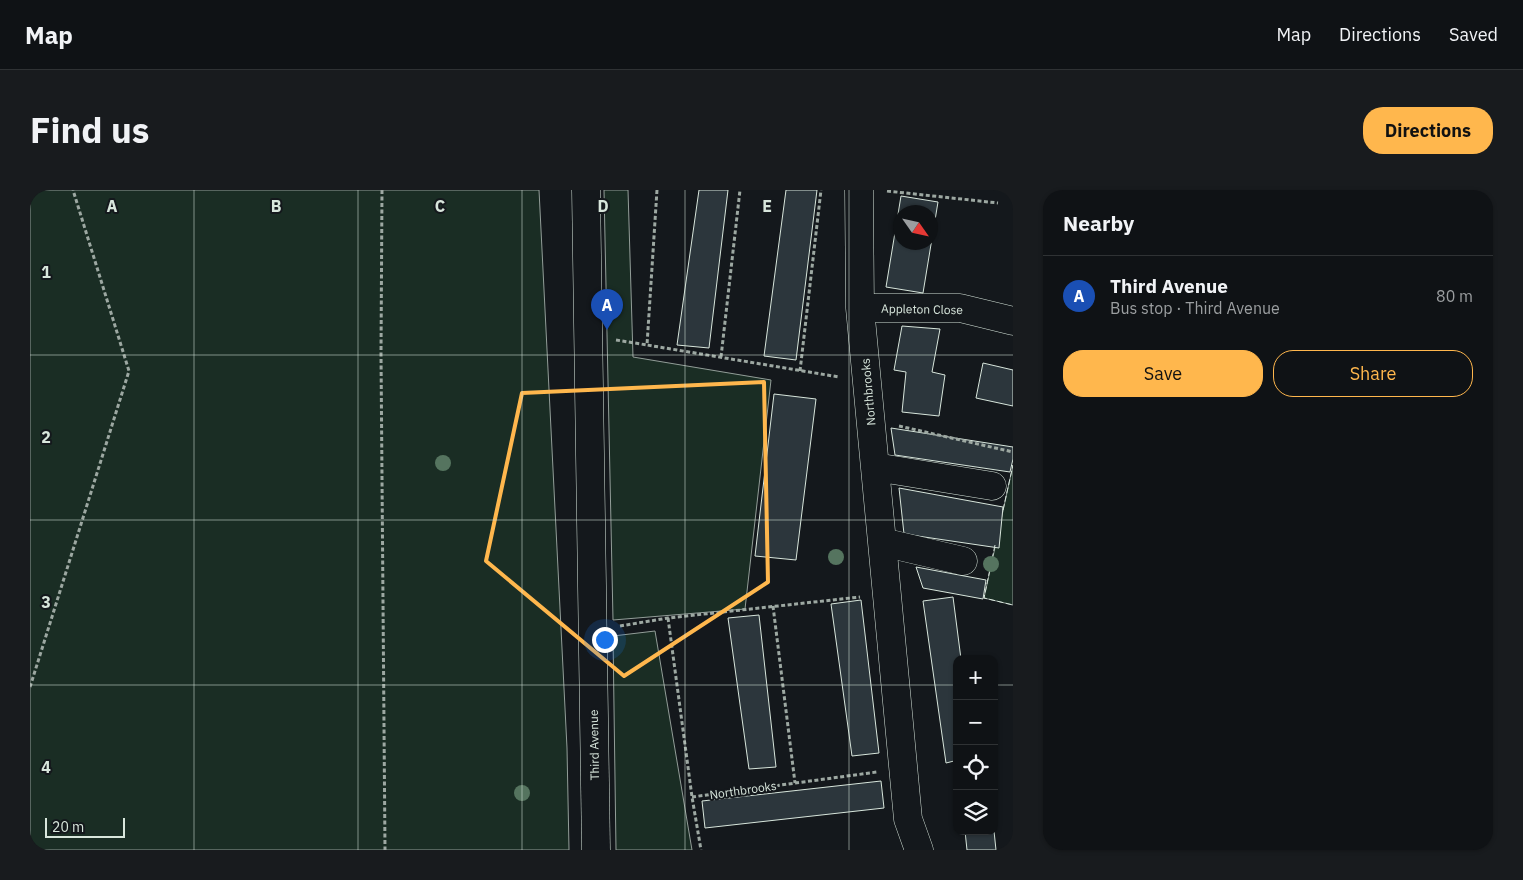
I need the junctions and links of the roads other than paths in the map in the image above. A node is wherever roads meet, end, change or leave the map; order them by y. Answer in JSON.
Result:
{"nodes":[{"id":1,"x":586,"y":190,"type":"edge"},
{"id":2,"x":871,"y":190,"type":"edge"},
{"id":3,"x":860,"y":308,"type":"junction"},
{"id":4,"x":1013,"y":321,"type":"edge"},
{"id":5,"x":875,"y":466,"type":"junction"},
{"id":6,"x":992,"y":486,"type":"dead end"},
{"id":7,"x":882,"y":542,"type":"junction"},
{"id":8,"x":963,"y":561,"type":"dead end"},
{"id":9,"x":596,"y":850,"type":"edge"},
{"id":10,"x":919,"y":850,"type":"edge"}],
"edges":[{"from":1,"to":9,"type":"street","name":"Third Avenue"},
{"from":2,"to":3,"type":"street","name":"Northbrooks"},
{"from":3,"to":4,"type":"street","name":"Appleton Close"},
{"from":3,"to":5,"type":"street","name":"Northbrooks"},
{"from":5,"to":6,"type":"street"},
{"from":5,"to":7,"type":"street","name":"Northbrooks"},
{"from":7,"to":8,"type":"street"},
{"from":7,"to":10,"type":"street","name":"Northbrooks"}]}
